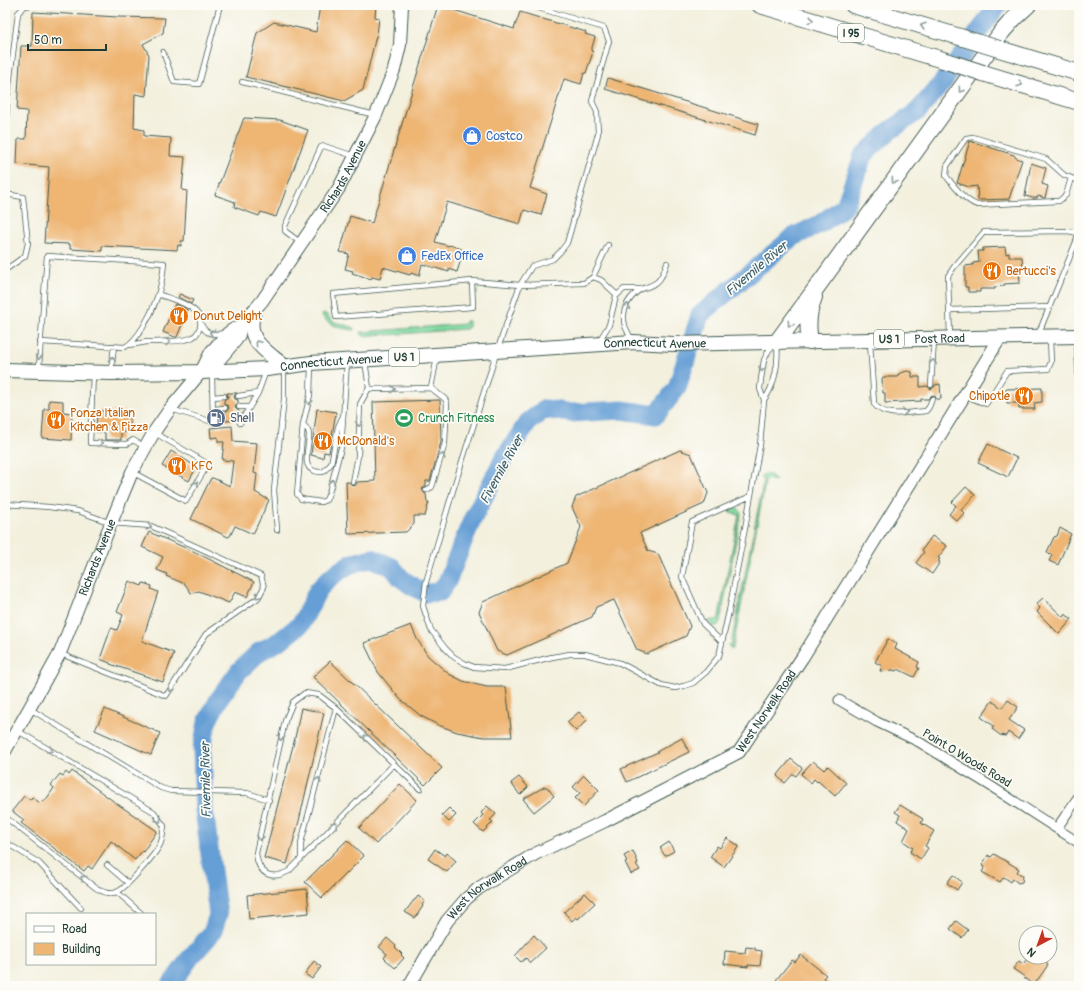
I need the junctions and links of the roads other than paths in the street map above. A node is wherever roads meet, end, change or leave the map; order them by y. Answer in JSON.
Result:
{"nodes":[{"id":1,"x":32,"y":5,"type":"edge"},
{"id":2,"x":220,"y":5,"type":"edge"},
{"id":3,"x":402,"y":5,"type":"edge"},
{"id":4,"x":500,"y":5,"type":"edge"},
{"id":5,"x":760,"y":5,"type":"edge"},
{"id":6,"x":854,"y":5,"type":"edge"},
{"id":7,"x":1028,"y":5,"type":"edge"},
{"id":8,"x":162,"y":52,"type":"dead end"},
{"id":9,"x":1079,"y":73,"type":"edge"},
{"id":10,"x":242,"y":82,"type":"dead end"},
{"id":11,"x":8,"y":94,"type":"dead end"},
{"id":12,"x":1079,"y":102,"type":"edge"},
{"id":13,"x":7,"y":106,"type":"dead end"},
{"id":14,"x":376,"y":115,"type":"junction"},
{"id":15,"x":5,"y":131,"type":"edge"},
{"id":16,"x":356,"y":156,"type":"junction"},
{"id":17,"x":1071,"y":178,"type":"junction"},
{"id":18,"x":1079,"y":181,"type":"edge"},
{"id":19,"x":5,"y":194,"type":"edge"},
{"id":20,"x":301,"y":243,"type":"junction"},
{"id":21,"x":608,"y":245,"type":"dead end"},
{"id":22,"x":667,"y":263,"type":"dead end"},
{"id":23,"x":5,"y":268,"type":"edge"},
{"id":24,"x":829,"y":269,"type":"junction"},
{"id":25,"x":593,"y":277,"type":"junction"},
{"id":26,"x":472,"y":281,"type":"junction"},
{"id":27,"x":520,"y":285,"type":"junction"},
{"id":28,"x":640,"y":289,"type":"junction"},
{"id":29,"x":158,"y":294,"type":"junction"},
{"id":30,"x":618,"y":295,"type":"junction"},
{"id":31,"x":1050,"y":307,"type":"junction"},
{"id":32,"x":949,"y":310,"type":"junction"},
{"id":33,"x":254,"y":311,"type":"junction"},
{"id":34,"x":201,"y":323,"type":"junction"},
{"id":35,"x":234,"y":331,"type":"junction"},
{"id":36,"x":1078,"y":336,"type":"edge"},
{"id":37,"x":1044,"y":337,"type":"junction"},
{"id":38,"x":950,"y":338,"type":"junction"},
{"id":39,"x":1000,"y":338,"type":"junction"},
{"id":40,"x":934,"y":339,"type":"junction"},
{"id":41,"x":870,"y":340,"type":"junction"},
{"id":42,"x":810,"y":341,"type":"junction"},
{"id":43,"x":40,"y":342,"type":"junction"},
{"id":44,"x":633,"y":342,"type":"junction"},
{"id":45,"x":777,"y":342,"type":"junction"},
{"id":46,"x":597,"y":344,"type":"junction"},
{"id":47,"x":129,"y":345,"type":"junction"},
{"id":48,"x":114,"y":346,"type":"junction"},
{"id":49,"x":497,"y":351,"type":"junction"},
{"id":50,"x":437,"y":355,"type":"junction"},
{"id":51,"x":365,"y":360,"type":"junction"},
{"id":52,"x":347,"y":361,"type":"junction"},
{"id":53,"x":1078,"y":362,"type":"edge"},
{"id":54,"x":311,"y":363,"type":"junction"},
{"id":55,"x":284,"y":366,"type":"junction"},
{"id":56,"x":267,"y":369,"type":"junction"},
{"id":57,"x":5,"y":370,"type":"edge"},
{"id":58,"x":206,"y":371,"type":"junction"},
{"id":59,"x":38,"y":372,"type":"junction"},
{"id":60,"x":93,"y":372,"type":"junction"},
{"id":61,"x":111,"y":373,"type":"junction"},
{"id":62,"x":931,"y":385,"type":"dead end"},
{"id":63,"x":369,"y":388,"type":"junction"},
{"id":64,"x":431,"y":388,"type":"junction"},
{"id":65,"x":258,"y":394,"type":"junction"},
{"id":66,"x":964,"y":395,"type":"junction"},
{"id":67,"x":224,"y":396,"type":"dead end"},
{"id":68,"x":238,"y":396,"type":"dead end"},
{"id":69,"x":213,"y":397,"type":"junction"},
{"id":70,"x":932,"y":399,"type":"dead end"},
{"id":71,"x":764,"y":400,"type":"junction"},
{"id":72,"x":1079,"y":400,"type":"edge"},
{"id":73,"x":249,"y":406,"type":"junction"},
{"id":74,"x":239,"y":407,"type":"dead end"},
{"id":75,"x":225,"y":408,"type":"dead end"},
{"id":76,"x":170,"y":409,"type":"junction"},
{"id":77,"x":214,"y":409,"type":"junction"},
{"id":78,"x":343,"y":415,"type":"junction"},
{"id":79,"x":240,"y":422,"type":"dead end"},
{"id":80,"x":304,"y":424,"type":"junction"},
{"id":81,"x":154,"y":432,"type":"junction"},
{"id":82,"x":146,"y":447,"type":"junction"},
{"id":83,"x":132,"y":472,"type":"junction"},
{"id":84,"x":353,"y":482,"type":"dead end"},
{"id":85,"x":426,"y":490,"type":"dead end"},
{"id":86,"x":751,"y":496,"type":"junction"},
{"id":87,"x":5,"y":504,"type":"edge"},
{"id":88,"x":111,"y":523,"type":"junction"},
{"id":89,"x":277,"y":530,"type":"dead end"},
{"id":90,"x":722,"y":642,"type":"junction"},
{"id":91,"x":60,"y":653,"type":"junction"},
{"id":92,"x":839,"y":700,"type":"dead end"},
{"id":93,"x":336,"y":708,"type":"junction"},
{"id":94,"x":30,"y":709,"type":"junction"},
{"id":95,"x":17,"y":730,"type":"junction"},
{"id":96,"x":5,"y":750,"type":"edge"},
{"id":97,"x":394,"y":764,"type":"junction"},
{"id":98,"x":420,"y":789,"type":"dead end"},
{"id":99,"x":1079,"y":796,"type":"edge"},
{"id":100,"x":269,"y":800,"type":"junction"},
{"id":101,"x":5,"y":817,"type":"edge"},
{"id":102,"x":1057,"y":828,"type":"junction"},
{"id":103,"x":5,"y":842,"type":"edge"},
{"id":104,"x":1079,"y":843,"type":"edge"},
{"id":105,"x":301,"y":859,"type":"junction"},
{"id":106,"x":107,"y":865,"type":"dead end"},
{"id":107,"x":128,"y":883,"type":"junction"},
{"id":108,"x":116,"y":892,"type":"junction"},
{"id":109,"x":81,"y":908,"type":"dead end"},
{"id":110,"x":141,"y":913,"type":"edge"},
{"id":111,"x":409,"y":986,"type":"edge"}],
"edges":[{"from":1,"to":11,"type":"lane"},
{"from":2,"to":8,"type":"lane"},
{"from":3,"to":14,"type":"main road","name":"Richards Avenue"},
{"from":4,"to":27,"type":"lane"},
{"from":5,"to":12,"type":"highway","number":"I 95","one_way":true,"bridge":true},
{"from":9,"to":6,"type":"highway","number":"I 95","one_way":true,"bridge":true},
{"from":7,"to":24,"type":"highway","one_way":true},
{"from":10,"to":14,"type":"lane"},
{"from":13,"to":15,"type":"lane"},
{"from":14,"to":16,"type":"main road","name":"Richards Avenue"},
{"from":16,"to":20,"type":"main road","name":"Richards Avenue"},
{"from":16,"to":20,"type":"lane"},
{"from":17,"to":17,"type":"lane"},
{"from":17,"to":18,"type":"lane"},
{"from":19,"to":23,"type":"lane"},
{"from":20,"to":33,"type":"main road","name":"Richards Avenue"},
{"from":21,"to":25,"type":"lane"},
{"from":22,"to":28,"type":"lane"},
{"from":24,"to":42,"type":"highway"},
{"from":24,"to":45,"type":"highway","one_way":true},
{"from":25,"to":27,"type":"lane"},
{"from":25,"to":30,"type":"lane"},
{"from":26,"to":26,"type":"lane"},
{"from":26,"to":27,"type":"lane"},
{"from":27,"to":49,"type":"lane"},
{"from":28,"to":30,"type":"lane"},
{"from":44,"to":28,"type":"lane","one_way":true},
{"from":29,"to":34,"type":"lane"},
{"from":29,"to":43,"type":"lane"},
{"from":29,"to":47,"type":"lane"},
{"from":30,"to":46,"type":"lane"},
{"from":31,"to":32,"type":"lane"},
{"from":31,"to":32,"type":"lane"},
{"from":31,"to":37,"type":"lane"},
{"from":32,"to":38,"type":"lane"},
{"from":33,"to":35,"type":"main road","name":"Richards Avenue"},
{"from":55,"to":33,"type":"main road","one_way":true},
{"from":35,"to":34,"type":"lane","one_way":true},
{"from":47,"to":34,"type":"lane","one_way":true},
{"from":35,"to":58,"type":"main road","name":"Richards Avenue"},
{"from":36,"to":37,"type":"main road","name":"Post Road","number":"US 1"},
{"from":36,"to":53,"type":"lane"},
{"from":37,"to":39,"type":"main road","name":"Post Road","number":"US 1"},
{"from":37,"to":66,"type":"lane"},
{"from":38,"to":39,"type":"main road","name":"Post Road","number":"US 1"},
{"from":38,"to":40,"type":"main road","name":"Post Road","number":"US 1"},
{"from":39,"to":66,"type":"main road","name":"West Norwalk Road"},
{"from":40,"to":41,"type":"main road","name":"Post Road","number":"US 1"},
{"from":62,"to":40,"type":"lane","one_way":true},
{"from":41,"to":42,"type":"main road","name":"Post Road","number":"US 1"},
{"from":41,"to":70,"type":"lane","one_way":true},
{"from":42,"to":45,"type":"main road","name":"Post Road","number":"US 1"},
{"from":43,"to":48,"type":"lane"},
{"from":43,"to":59,"type":"lane","one_way":true},
{"from":44,"to":45,"type":"main road","name":"Connecticut Avenue","number":"US 1"},
{"from":44,"to":46,"type":"main road","name":"Connecticut Avenue","number":"US 1"},
{"from":45,"to":71,"type":"lane"},
{"from":45,"to":71,"type":"lane","one_way":true},
{"from":46,"to":49,"type":"main road","name":"Connecticut Avenue","number":"US 1"},
{"from":47,"to":48,"type":"lane"},
{"from":61,"to":48,"type":"lane","one_way":true},
{"from":49,"to":50,"type":"main road","name":"Connecticut Avenue","number":"US 1"},
{"from":49,"to":90,"type":"lane"},
{"from":50,"to":51,"type":"main road","name":"Connecticut Avenue","number":"US 1"},
{"from":50,"to":64,"type":"lane"},
{"from":51,"to":52,"type":"main road","name":"Connecticut Avenue","number":"US 1"},
{"from":51,"to":63,"type":"lane"},
{"from":52,"to":54,"type":"main road","name":"Connecticut Avenue","number":"US 1"},
{"from":52,"to":78,"type":"lane"},
{"from":53,"to":72,"type":"lane"},
{"from":54,"to":55,"type":"main road","name":"Connecticut Avenue","number":"US 1"},
{"from":54,"to":80,"type":"lane","one_way":true},
{"from":55,"to":56,"type":"main road","name":"Connecticut Avenue","number":"US 1"},
{"from":55,"to":89,"type":"lane"},
{"from":56,"to":58,"type":"main road","name":"Connecticut Avenue","number":"US 1"},
{"from":56,"to":65,"type":"lane"},
{"from":57,"to":59,"type":"main road","name":"Connecticut Avenue","number":"US 1"},
{"from":58,"to":61,"type":"main road","name":"Connecticut Avenue","number":"US 1"},
{"from":58,"to":69,"type":"lane"},
{"from":58,"to":76,"type":"main road","name":"Richards Avenue"},
{"from":59,"to":60,"type":"main road","name":"Connecticut Avenue","number":"US 1"},
{"from":60,"to":61,"type":"main road","name":"Connecticut Avenue","number":"US 1"},
{"from":60,"to":82,"type":"lane","one_way":true},
{"from":63,"to":64,"type":"lane","one_way":true},
{"from":63,"to":84,"type":"lane","one_way":true},
{"from":85,"to":64,"type":"lane","one_way":true},
{"from":65,"to":68,"type":"lane"},
{"from":65,"to":73,"type":"lane"},
{"from":66,"to":111,"type":"main road","name":"West Norwalk Road"},
{"from":67,"to":69,"type":"lane"},
{"from":69,"to":77,"type":"lane"},
{"from":71,"to":86,"type":"lane"},
{"from":73,"to":74,"type":"lane"},
{"from":73,"to":79,"type":"lane"},
{"from":75,"to":77,"type":"lane"},
{"from":76,"to":77,"type":"lane"},
{"from":76,"to":81,"type":"main road","name":"Richards Avenue"},
{"from":78,"to":80,"type":"lane"},
{"from":80,"to":78,"type":"lane","one_way":true},
{"from":81,"to":82,"type":"main road","name":"Richards Avenue"},
{"from":83,"to":81,"type":"lane","one_way":true},
{"from":82,"to":83,"type":"main road","name":"Richards Avenue"},
{"from":83,"to":88,"type":"main road","name":"Richards Avenue"},
{"from":86,"to":90,"type":"lane"},
{"from":86,"to":90,"type":"lane"},
{"from":87,"to":88,"type":"lane"},
{"from":88,"to":91,"type":"main road","name":"Richards Avenue"},
{"from":88,"to":91,"type":"lane","one_way":true},
{"from":91,"to":94,"type":"main road","name":"Richards Avenue"},
{"from":92,"to":102,"type":"street","name":"Point O Woods Road"},
{"from":97,"to":93,"type":"lane","one_way":true},
{"from":93,"to":100,"type":"lane","one_way":true},
{"from":105,"to":93,"type":"lane","one_way":true},
{"from":94,"to":95,"type":"main road","name":"Richards Avenue"},
{"from":94,"to":100,"type":"lane"},
{"from":95,"to":96,"type":"main road","name":"Richards Avenue"},
{"from":95,"to":107,"type":"lane","one_way":true},
{"from":97,"to":98,"type":"lane"},
{"from":105,"to":97,"type":"lane","one_way":true},
{"from":99,"to":102,"type":"street"},
{"from":100,"to":105,"type":"lane","one_way":true},
{"from":108,"to":101,"type":"lane","one_way":true},
{"from":102,"to":104,"type":"street","name":"Point O Woods Road"},
{"from":103,"to":109,"type":"lane"},
{"from":106,"to":107,"type":"lane"},
{"from":107,"to":108,"type":"lane"},
{"from":108,"to":110,"type":"lane"}]}
